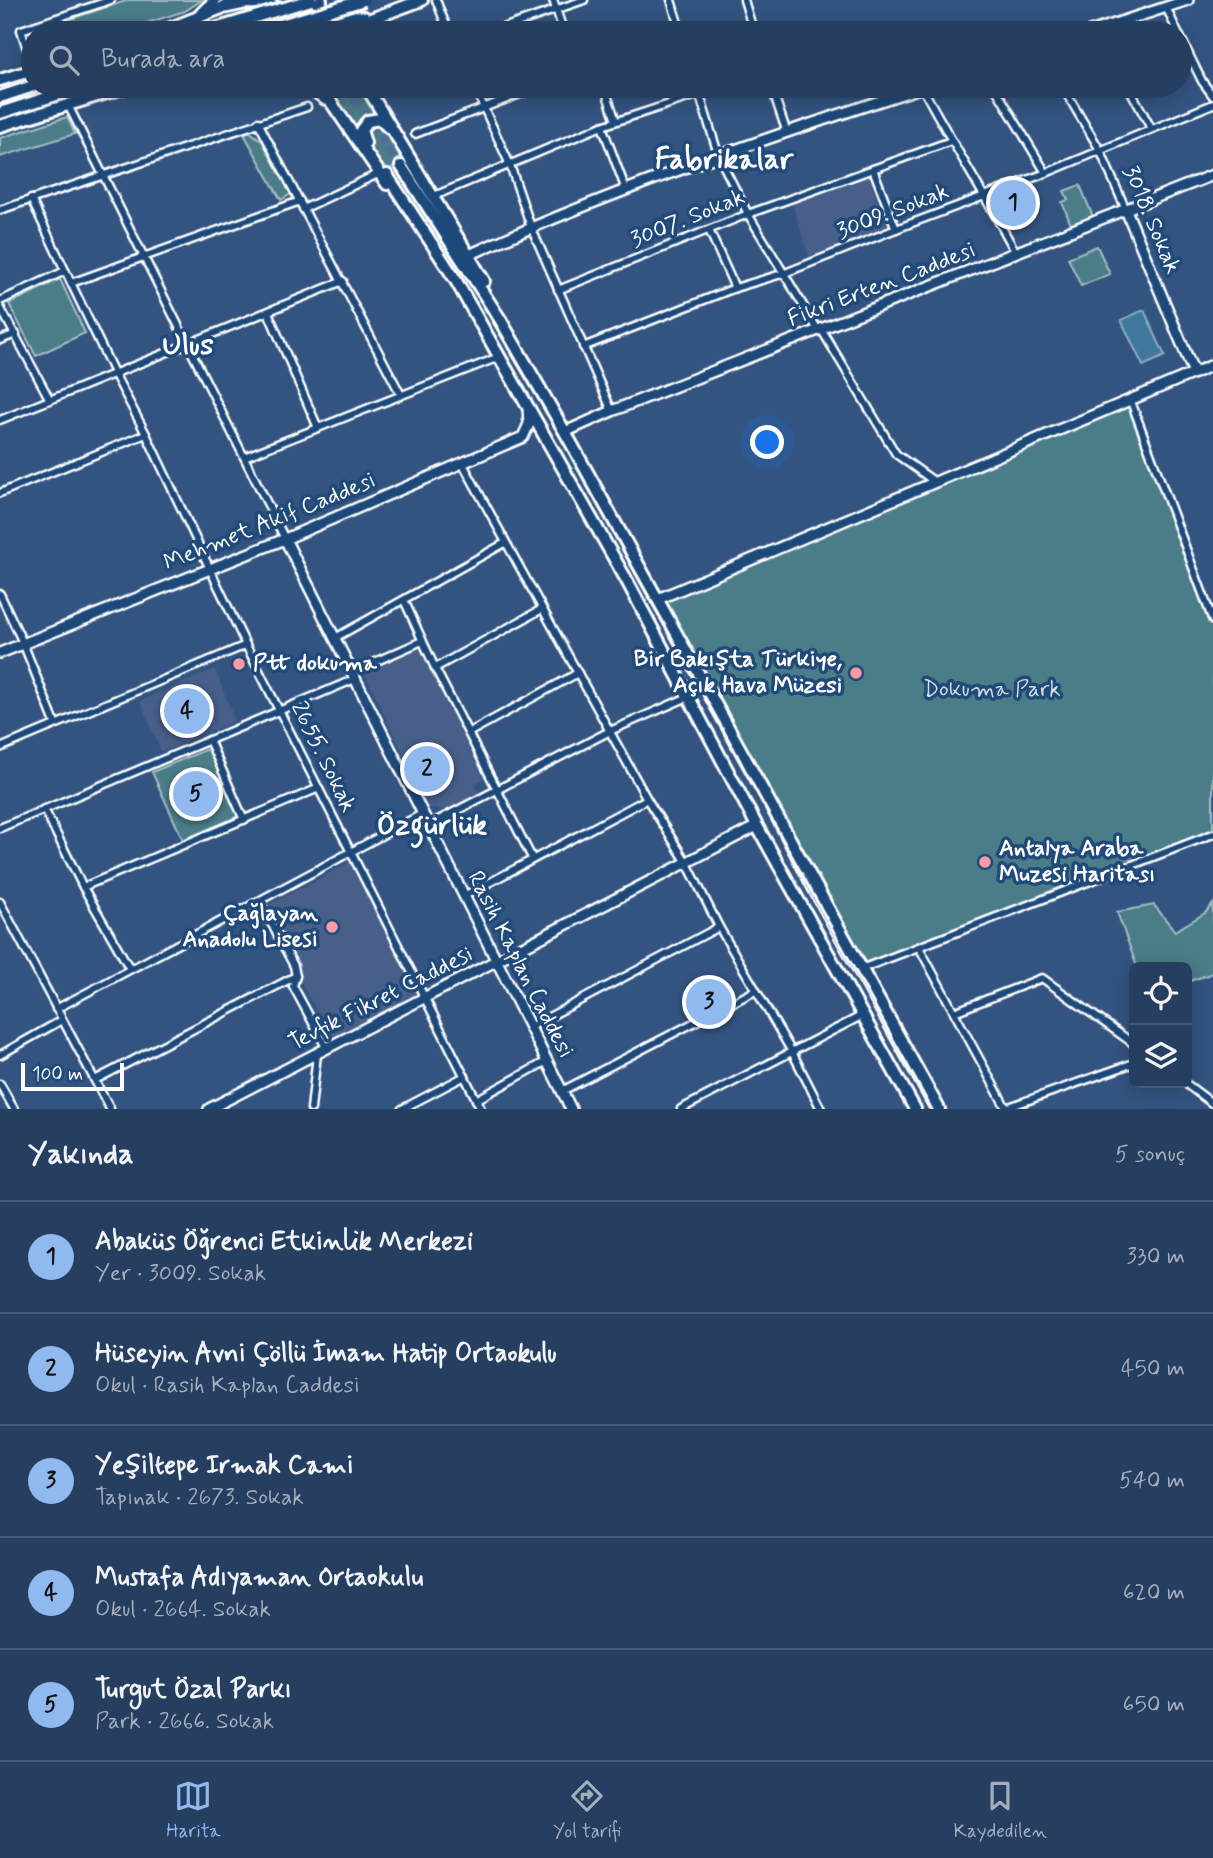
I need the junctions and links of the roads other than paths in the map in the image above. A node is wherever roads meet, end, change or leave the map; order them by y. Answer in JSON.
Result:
{"nodes":[{"id":1,"x":111,"y":0,"type":"edge"},
{"id":2,"x":241,"y":0,"type":"edge"},
{"id":3,"x":296,"y":0,"type":"edge"},
{"id":4,"x":363,"y":0,"type":"edge"},
{"id":5,"x":422,"y":0,"type":"edge"},
{"id":6,"x":436,"y":0,"type":"edge"},
{"id":7,"x":553,"y":0,"type":"edge"},
{"id":8,"x":584,"y":0,"type":"edge"},
{"id":9,"x":673,"y":0,"type":"edge"},
{"id":10,"x":744,"y":0,"type":"edge"},
{"id":11,"x":1188,"y":0,"type":"edge"},
{"id":12,"x":316,"y":3,"type":"edge"},
{"id":13,"x":219,"y":4,"type":"edge"},
{"id":14,"x":1166,"y":8,"type":"junction"},
{"id":15,"x":556,"y":10,"type":"junction"},
{"id":16,"x":290,"y":13,"type":"junction"},
{"id":17,"x":384,"y":13,"type":"junction"},
{"id":18,"x":373,"y":17,"type":"junction"},
{"id":19,"x":48,"y":21,"type":"edge"},
{"id":20,"x":192,"y":21,"type":"edge"},
{"id":21,"x":248,"y":21,"type":"edge"},
{"id":22,"x":285,"y":21,"type":"edge"},
{"id":23,"x":294,"y":21,"type":"edge"},
{"id":24,"x":309,"y":21,"type":"edge"},
{"id":25,"x":311,"y":21,"type":"edge"},
{"id":26,"x":363,"y":21,"type":"edge"},
{"id":27,"x":375,"y":21,"type":"edge"},
{"id":28,"x":444,"y":21,"type":"edge"},
{"id":29,"x":523,"y":21,"type":"edge"},
{"id":30,"x":560,"y":21,"type":"edge"},
{"id":31,"x":678,"y":21,"type":"edge"},
{"id":32,"x":750,"y":21,"type":"edge"},
{"id":33,"x":1129,"y":21,"type":"edge"},
{"id":34,"x":1172,"y":21,"type":"edge"},
{"id":35,"x":1192,"y":61,"type":"edge"},
{"id":36,"x":21,"y":73,"type":"edge"},
{"id":37,"x":1213,"y":77,"type":"edge"},
{"id":38,"x":0,"y":80,"type":"edge"},
{"id":39,"x":1202,"y":81,"type":"junction"},
{"id":40,"x":21,"y":90,"type":"edge"},
{"id":41,"x":1213,"y":96,"type":"edge"},
{"id":42,"x":0,"y":97,"type":"edge"},
{"id":43,"x":47,"y":98,"type":"edge"},
{"id":44,"x":90,"y":98,"type":"edge"},
{"id":45,"x":324,"y":98,"type":"edge"},
{"id":46,"x":329,"y":98,"type":"edge"},
{"id":47,"x":374,"y":98,"type":"edge"},
{"id":48,"x":480,"y":98,"type":"edge"},
{"id":49,"x":510,"y":98,"type":"edge"},
{"id":50,"x":608,"y":98,"type":"edge"},
{"id":51,"x":688,"y":98,"type":"edge"},
{"id":52,"x":701,"y":98,"type":"edge"},
{"id":53,"x":775,"y":98,"type":"edge"},
{"id":54,"x":891,"y":98,"type":"edge"},
{"id":55,"x":930,"y":98,"type":"edge"},
{"id":56,"x":1001,"y":98,"type":"edge"},
{"id":57,"x":1069,"y":98,"type":"edge"},
{"id":58,"x":1135,"y":98,"type":"edge"},
{"id":59,"x":1213,"y":104,"type":"edge"},
{"id":60,"x":68,"y":105,"type":"junction"},
{"id":61,"x":307,"y":107,"type":"dead end"},
{"id":62,"x":336,"y":107,"type":"junction"},
{"id":63,"x":485,"y":108,"type":"junction"},
{"id":64,"x":0,"y":113,"type":"edge"},
{"id":65,"x":617,"y":121,"type":"junction"},
{"id":66,"x":258,"y":122,"type":"junction"},
{"id":67,"x":0,"y":126,"type":"edge"},
{"id":68,"x":602,"y":126,"type":"junction"},
{"id":69,"x":1151,"y":128,"type":"junction"},
{"id":70,"x":787,"y":133,"type":"junction"},
{"id":71,"x":415,"y":134,"type":"dead end"},
{"id":72,"x":399,"y":137,"type":"junction"},
{"id":73,"x":951,"y":141,"type":"junction"},
{"id":74,"x":1100,"y":150,"type":"junction"},
{"id":75,"x":719,"y":157,"type":"junction"},
{"id":76,"x":371,"y":159,"type":"junction"},
{"id":77,"x":510,"y":165,"type":"junction"},
{"id":78,"x":401,"y":166,"type":"tunnel mouth"},
{"id":79,"x":873,"y":169,"type":"junction"},
{"id":80,"x":1046,"y":173,"type":"junction"},
{"id":81,"x":384,"y":174,"type":"junction"},
{"id":82,"x":102,"y":175,"type":"junction"},
{"id":83,"x":1213,"y":175,"type":"edge"},
{"id":84,"x":626,"y":190,"type":"junction"},
{"id":85,"x":985,"y":195,"type":"junction"},
{"id":86,"x":434,"y":196,"type":"junction"},
{"id":87,"x":31,"y":200,"type":"junction"},
{"id":88,"x":300,"y":201,"type":"junction"},
{"id":89,"x":303,"y":209,"type":"junction"},
{"id":90,"x":0,"y":210,"type":"edge"},
{"id":91,"x":1126,"y":210,"type":"junction"},
{"id":92,"x":748,"y":214,"type":"junction"},
{"id":93,"x":531,"y":227,"type":"junction"},
{"id":94,"x":896,"y":229,"type":"junction"},
{"id":95,"x":709,"y":230,"type":"junction"},
{"id":96,"x":1016,"y":253,"type":"junction"},
{"id":97,"x":470,"y":255,"type":"junction"},
{"id":98,"x":144,"y":257,"type":"junction"},
{"id":99,"x":65,"y":271,"type":"junction"},
{"id":100,"x":785,"y":273,"type":"junction"},
{"id":101,"x":343,"y":281,"type":"junction"},
{"id":102,"x":71,"y":283,"type":"junction"},
{"id":103,"x":735,"y":288,"type":"junction"},
{"id":104,"x":558,"y":290,"type":"junction"},
{"id":105,"x":0,"y":301,"type":"edge"},
{"id":106,"x":0,"y":307,"type":"edge"},
{"id":107,"x":268,"y":312,"type":"junction"},
{"id":108,"x":500,"y":319,"type":"junction"},
{"id":109,"x":819,"y":330,"type":"junction"},
{"id":110,"x":16,"y":334,"type":"junction"},
{"id":111,"x":0,"y":340,"type":"edge"},
{"id":112,"x":188,"y":345,"type":"junction"},
{"id":113,"x":583,"y":347,"type":"junction"},
{"id":114,"x":499,"y":357,"type":"junction"},
{"id":115,"x":1213,"y":365,"type":"edge"},
{"id":116,"x":1194,"y":373,"type":"junction"},
{"id":117,"x":115,"y":375,"type":"junction"},
{"id":118,"x":401,"y":395,"type":"junction"},
{"id":119,"x":1129,"y":399,"type":"junction"},
{"id":120,"x":50,"y":400,"type":"junction"},
{"id":121,"x":528,"y":406,"type":"junction"},
{"id":122,"x":612,"y":411,"type":"junction"},
{"id":123,"x":0,"y":420,"type":"edge"},
{"id":124,"x":318,"y":428,"type":"junction"},
{"id":125,"x":565,"y":432,"type":"junction"},
{"id":126,"x":146,"y":434,"type":"junction"},
{"id":127,"x":244,"y":457,"type":"junction"},
{"id":128,"x":463,"y":464,"type":"junction"},
{"id":129,"x":935,"y":482,"type":"junction"},
{"id":130,"x":0,"y":493,"type":"edge"},
{"id":131,"x":285,"y":539,"type":"junction"},
{"id":132,"x":505,"y":543,"type":"junction"},
{"id":133,"x":210,"y":568,"type":"junction"},
{"id":134,"x":0,"y":594,"type":"edge"},
{"id":135,"x":658,"y":599,"type":"junction"},
{"id":136,"x":404,"y":600,"type":"junction"},
{"id":137,"x":542,"y":609,"type":"junction"},
{"id":138,"x":1213,"y":621,"type":"edge"},
{"id":139,"x":335,"y":638,"type":"junction"},
{"id":140,"x":422,"y":641,"type":"junction"},
{"id":141,"x":23,"y":643,"type":"junction"},
{"id":142,"x":246,"y":645,"type":"junction"},
{"id":143,"x":0,"y":653,"type":"edge"},
{"id":144,"x":435,"y":668,"type":"junction"},
{"id":145,"x":578,"y":673,"type":"junction"},
{"id":146,"x":354,"y":676,"type":"junction"},
{"id":147,"x":688,"y":697,"type":"junction"},
{"id":148,"x":280,"y":710,"type":"junction"},
{"id":149,"x":55,"y":723,"type":"junction"},
{"id":150,"x":610,"y":731,"type":"junction"},
{"id":151,"x":468,"y":733,"type":"junction"},
{"id":152,"x":209,"y":740,"type":"junction"},
{"id":153,"x":0,"y":748,"type":"edge"},
{"id":154,"x":319,"y":788,"type":"junction"},
{"id":155,"x":496,"y":791,"type":"junction"},
{"id":156,"x":647,"y":799,"type":"junction"},
{"id":157,"x":769,"y":803,"type":"junction"},
{"id":158,"x":44,"y":809,"type":"junction"},
{"id":159,"x":422,"y":814,"type":"junction"},
{"id":160,"x":243,"y":820,"type":"junction"},
{"id":161,"x":429,"y":825,"type":"junction"},
{"id":162,"x":757,"y":826,"type":"junction"},
{"id":163,"x":0,"y":828,"type":"edge"},
{"id":164,"x":1213,"y":834,"type":"edge"},
{"id":165,"x":349,"y":851,"type":"junction"},
{"id":166,"x":532,"y":858,"type":"junction"},
{"id":167,"x":687,"y":863,"type":"junction"},
{"id":168,"x":83,"y":887,"type":"junction"},
{"id":169,"x":464,"y":896,"type":"junction"},
{"id":170,"x":0,"y":902,"type":"edge"},
{"id":171,"x":260,"y":902,"type":"junction"},
{"id":172,"x":719,"y":927,"type":"junction"},
{"id":173,"x":919,"y":947,"type":"junction"},
{"id":174,"x":497,"y":961,"type":"junction"},
{"id":175,"x":130,"y":969,"type":"junction"},
{"id":176,"x":861,"y":969,"type":"junction"},
{"id":177,"x":296,"y":976,"type":"junction"},
{"id":178,"x":755,"y":991,"type":"junction"},
{"id":179,"x":426,"y":997,"type":"junction"},
{"id":180,"x":56,"y":1009,"type":"junction"},
{"id":181,"x":954,"y":1012,"type":"junction"},
{"id":182,"x":863,"y":1016,"type":"junction"},
{"id":183,"x":62,"y":1020,"type":"junction"},
{"id":184,"x":530,"y":1027,"type":"junction"},
{"id":185,"x":1129,"y":1040,"type":"edge"},
{"id":186,"x":327,"y":1049,"type":"junction"},
{"id":187,"x":792,"y":1052,"type":"junction"},
{"id":188,"x":317,"y":1054,"type":"junction"},
{"id":189,"x":0,"y":1055,"type":"edge"},
{"id":190,"x":547,"y":1060,"type":"junction"},
{"id":191,"x":1129,"y":1065,"type":"edge"},
{"id":192,"x":465,"y":1076,"type":"junction"},
{"id":193,"x":95,"y":1080,"type":"junction"},
{"id":194,"x":0,"y":1084,"type":"edge"},
{"id":195,"x":1192,"y":1088,"type":"edge"},
{"id":196,"x":562,"y":1091,"type":"junction"},
{"id":197,"x":477,"y":1100,"type":"junction"},
{"id":198,"x":1213,"y":1104,"type":"edge"},
{"id":199,"x":14,"y":1109,"type":"edge"},
{"id":200,"x":110,"y":1109,"type":"edge"},
{"id":201,"x":209,"y":1109,"type":"edge"},
{"id":202,"x":312,"y":1109,"type":"edge"},
{"id":203,"x":402,"y":1109,"type":"edge"},
{"id":204,"x":481,"y":1109,"type":"edge"},
{"id":205,"x":571,"y":1109,"type":"edge"},
{"id":206,"x":681,"y":1109,"type":"edge"},
{"id":207,"x":821,"y":1109,"type":"edge"},
{"id":208,"x":915,"y":1109,"type":"edge"},
{"id":209,"x":939,"y":1109,"type":"edge"}],
"edges":[{"from":1,"to":19,"type":"street"},
{"from":2,"to":13,"type":"highway"},
{"from":3,"to":12,"type":"highway"},
{"from":3,"to":16,"type":"highway"},
{"from":4,"to":23,"type":"highway","bridge":true},
{"from":5,"to":17,"type":"highway"},
{"from":6,"to":28,"type":"street"},
{"from":7,"to":15,"type":"street"},
{"from":8,"to":15,"type":"street"},
{"from":9,"to":31,"type":"street"},
{"from":10,"to":32,"type":"street"},
{"from":11,"to":14,"type":"street"},
{"from":12,"to":18,"type":"highway"},
{"from":12,"to":21,"type":"highway","bridge":true},
{"from":12,"to":25,"type":"highway"},
{"from":13,"to":16,"type":"highway"},
{"from":13,"to":20,"type":"highway"},
{"from":14,"to":33,"type":"street"},
{"from":14,"to":34,"type":"street"},
{"from":15,"to":29,"type":"street"},
{"from":15,"to":30,"type":"street"},
{"from":16,"to":22,"type":"highway"},
{"from":16,"to":24,"type":"highway"},
{"from":17,"to":18,"type":"highway"},
{"from":17,"to":27,"type":"highway"},
{"from":18,"to":26,"type":"highway"},
{"from":35,"to":39,"type":"street"},
{"from":36,"to":38,"type":"highway"},
{"from":37,"to":39,"type":"street"},
{"from":39,"to":41,"type":"street"},
{"from":40,"to":42,"type":"highway"},
{"from":43,"to":64,"type":"highway"},
{"from":44,"to":60,"type":"highway"},
{"from":45,"to":62,"type":"highway"},
{"from":46,"to":62,"type":"highway"},
{"from":47,"to":72,"type":"highway"},
{"from":48,"to":63,"type":"street"},
{"from":49,"to":63,"type":"street"},
{"from":50,"to":65,"type":"street"},
{"from":51,"to":65,"type":"street"},
{"from":52,"to":75,"type":"street"},
{"from":53,"to":70,"type":"street"},
{"from":54,"to":70,"type":"street"},
{"from":55,"to":73,"type":"street"},
{"from":56,"to":80,"type":"street"},
{"from":57,"to":74,"type":"street","name":"3018. Sokak"},
{"from":58,"to":69,"type":"street"},
{"from":59,"to":69,"type":"street","name":"3009. Sokak"},
{"from":60,"to":67,"type":"highway"},
{"from":60,"to":82,"type":"street"},
{"from":61,"to":66,"type":"street"},
{"from":62,"to":76,"type":"highway"},
{"from":63,"to":71,"type":"street"},
{"from":63,"to":77,"type":"street"},
{"from":65,"to":68,"type":"street"},
{"from":66,"to":82,"type":"street"},
{"from":66,"to":88,"type":"street"},
{"from":68,"to":77,"type":"street"},
{"from":68,"to":84,"type":"street"},
{"from":69,"to":74,"type":"street","name":"3009. Sokak"},
{"from":70,"to":75,"type":"street"},
{"from":72,"to":76,"type":"highway"},
{"from":72,"to":86,"type":"highway"},
{"from":73,"to":79,"type":"street","name":"3007. Sokak"},
{"from":73,"to":85,"type":"street"},
{"from":74,"to":80,"type":"street","name":"3009. Sokak"},
{"from":74,"to":91,"type":"street","name":"3018. Sokak"},
{"from":75,"to":84,"type":"street"},
{"from":75,"to":92,"type":"street"},
{"from":76,"to":81,"type":"highway"},
{"from":77,"to":86,"type":"street"},
{"from":77,"to":93,"type":"street"},
{"from":78,"to":108,"type":"highway"},
{"from":79,"to":92,"type":"street","name":"3007. Sokak"},
{"from":79,"to":94,"type":"street"},
{"from":80,"to":85,"type":"street","name":"3009. Sokak"},
{"from":81,"to":89,"type":"street"},
{"from":81,"to":114,"type":"highway"},
{"from":82,"to":87,"type":"street"},
{"from":82,"to":98,"type":"street"},
{"from":83,"to":91,"type":"street","name":"Fikri Erten Caddesi"},
{"from":84,"to":93,"type":"street"},
{"from":85,"to":94,"type":"street","name":"3009. Sokak"},
{"from":85,"to":96,"type":"street"},
{"from":86,"to":97,"type":"highway"},
{"from":87,"to":90,"type":"street"},
{"from":87,"to":99,"type":"street","name":"2655. Sokak"},
{"from":88,"to":89,"type":"street"},
{"from":88,"to":98,"type":"street"},
{"from":89,"to":101,"type":"street"},
{"from":91,"to":96,"type":"street","name":"Fikri Erten Caddesi"},
{"from":91,"to":116,"type":"street","name":"3018. Sokak"},
{"from":92,"to":95,"type":"street","name":"3007. Sokak"},
{"from":92,"to":100,"type":"street"},
{"from":93,"to":97,"type":"street"},
{"from":93,"to":104,"type":"street"},
{"from":94,"to":100,"type":"street","name":"3009. Sokak"},
{"from":95,"to":103,"type":"street"},
{"from":95,"to":104,"type":"street","name":"3007. Sokak"},
{"from":96,"to":109,"type":"street","name":"Fikri Erten Caddesi"},
{"from":97,"to":108,"type":"highway"},
{"from":98,"to":102,"type":"street"},
{"from":98,"to":112,"type":"street"},
{"from":99,"to":102,"type":"street","name":"2655. Sokak"},
{"from":99,"to":105,"type":"street"},
{"from":100,"to":103,"type":"street","name":"3009. Sokak"},
{"from":100,"to":109,"type":"street"},
{"from":101,"to":107,"type":"street"},
{"from":101,"to":118,"type":"street"},
{"from":102,"to":117,"type":"street","name":"2655. Sokak"},
{"from":103,"to":113,"type":"street","name":"3009. Sokak"},
{"from":104,"to":113,"type":"street"},
{"from":106,"to":110,"type":"street"},
{"from":107,"to":112,"type":"street"},
{"from":107,"to":124,"type":"street"},
{"from":108,"to":125,"type":"highway"},
{"from":109,"to":122,"type":"street","name":"Fikri Erten Caddesi"},
{"from":109,"to":129,"type":"street"},
{"from":110,"to":111,"type":"street"},
{"from":110,"to":120,"type":"street"},
{"from":112,"to":117,"type":"street"},
{"from":112,"to":127,"type":"street"},
{"from":113,"to":122,"type":"street"},
{"from":114,"to":118,"type":"street"},
{"from":114,"to":121,"type":"highway"},
{"from":115,"to":116,"type":"street"},
{"from":116,"to":119,"type":"street"},
{"from":117,"to":120,"type":"street"},
{"from":117,"to":126,"type":"street","name":"2655. Sokak"},
{"from":118,"to":124,"type":"street"},
{"from":119,"to":129,"type":"street"},
{"from":119,"to":138,"type":"street"},
{"from":120,"to":123,"type":"street"},
{"from":121,"to":128,"type":"street","name":"Mehmet Akif Caddesi"},
{"from":121,"to":147,"type":"highway"},
{"from":122,"to":125,"type":"street","name":"Fikri Erten Caddesi"},
{"from":124,"to":127,"type":"street"},
{"from":125,"to":135,"type":"highway"},
{"from":126,"to":130,"type":"street"},
{"from":126,"to":133,"type":"street","name":"2655. Sokak"},
{"from":127,"to":131,"type":"street"},
{"from":128,"to":131,"type":"street","name":"Mehmet Akif Caddesi"},
{"from":128,"to":132,"type":"street"},
{"from":129,"to":135,"type":"street"},
{"from":131,"to":133,"type":"street","name":"Mehmet Akif Caddesi"},
{"from":131,"to":139,"type":"street","name":"Rasih Kaplan Caddesi"},
{"from":132,"to":136,"type":"street"},
{"from":132,"to":137,"type":"street"},
{"from":133,"to":141,"type":"street","name":"Mehmet Akif Caddesi"},
{"from":133,"to":142,"type":"street","name":"2655. Sokak"},
{"from":134,"to":141,"type":"street"},
{"from":135,"to":157,"type":"highway"},
{"from":136,"to":139,"type":"street"},
{"from":136,"to":140,"type":"street"},
{"from":137,"to":144,"type":"street"},
{"from":137,"to":145,"type":"street"},
{"from":139,"to":146,"type":"street","name":"Rasih Kaplan Caddesi"},
{"from":140,"to":144,"type":"street"},
{"from":140,"to":146,"type":"street"},
{"from":141,"to":143,"type":"street","name":"Mehmet Akif Caddesi"},
{"from":141,"to":149,"type":"street"},
{"from":142,"to":148,"type":"street","name":"2655. Sokak"},
{"from":142,"to":149,"type":"street"},
{"from":144,"to":151,"type":"street"},
{"from":145,"to":150,"type":"street"},
{"from":145,"to":151,"type":"street"},
{"from":146,"to":148,"type":"street"},
{"from":146,"to":159,"type":"street","name":"Rasih Kaplan Caddesi"},
{"from":147,"to":150,"type":"street"},
{"from":147,"to":162,"type":"highway"},
{"from":148,"to":152,"type":"street"},
{"from":148,"to":154,"type":"street","name":"2655. Sokak"},
{"from":149,"to":153,"type":"street"},
{"from":150,"to":155,"type":"street"},
{"from":150,"to":156,"type":"street"},
{"from":151,"to":155,"type":"street"},
{"from":152,"to":158,"type":"street"},
{"from":152,"to":160,"type":"street"},
{"from":154,"to":160,"type":"street"},
{"from":154,"to":165,"type":"street","name":"2655. Sokak"},
{"from":155,"to":161,"type":"street"},
{"from":155,"to":166,"type":"street"},
{"from":156,"to":166,"type":"street"},
{"from":156,"to":167,"type":"street"},
{"from":157,"to":162,"type":"highway"},
{"from":157,"to":176,"type":"highway"},
{"from":158,"to":163,"type":"street"},
{"from":158,"to":168,"type":"street"},
{"from":159,"to":161,"type":"street","name":"Rasih Kaplan Caddesi"},
{"from":159,"to":165,"type":"street"},
{"from":160,"to":168,"type":"street"},
{"from":161,"to":169,"type":"street","name":"Rasih Kaplan Caddesi"},
{"from":162,"to":167,"type":"street","name":"Tevfik Fikret Caddesi"},
{"from":162,"to":182,"type":"highway"},
{"from":164,"to":173,"type":"street"},
{"from":165,"to":171,"type":"street"},
{"from":165,"to":179,"type":"street","name":"2655. Sokak"},
{"from":166,"to":169,"type":"street"},
{"from":167,"to":172,"type":"street"},
{"from":167,"to":174,"type":"street","name":"Tevfik Fikret Caddesi"},
{"from":168,"to":175,"type":"street"},
{"from":169,"to":174,"type":"street","name":"Rasih Kaplan Caddesi"},
{"from":170,"to":180,"type":"street"},
{"from":171,"to":175,"type":"street"},
{"from":171,"to":177,"type":"street"},
{"from":172,"to":178,"type":"street"},
{"from":172,"to":184,"type":"street"},
{"from":173,"to":176,"type":"street"},
{"from":173,"to":181,"type":"street"},
{"from":174,"to":179,"type":"street","name":"Tevfik Fikret Caddesi"},
{"from":174,"to":184,"type":"street","name":"Rasih Kaplan Caddesi"},
{"from":175,"to":180,"type":"street"},
{"from":176,"to":209,"type":"highway"},
{"from":177,"to":186,"type":"street"},
{"from":177,"to":193,"type":"street"},
{"from":178,"to":187,"type":"street"},
{"from":178,"to":196,"type":"street"},
{"from":179,"to":186,"type":"street","name":"Tevfik Fikret Caddesi"},
{"from":179,"to":192,"type":"street","name":"2655. Sokak"},
{"from":180,"to":183,"type":"street"},
{"from":181,"to":185,"type":"street"},
{"from":181,"to":191,"type":"street"},
{"from":182,"to":187,"type":"street"},
{"from":182,"to":208,"type":"highway"},
{"from":183,"to":189,"type":"street"},
{"from":183,"to":193,"type":"street"},
{"from":184,"to":190,"type":"street","name":"Rasih Kaplan Caddesi"},
{"from":186,"to":188,"type":"street","name":"Tevfik Fikret Caddesi"},
{"from":187,"to":206,"type":"street"},
{"from":187,"to":207,"type":"street"},
{"from":188,"to":201,"type":"street","name":"Tevfik Fikret Caddesi"},
{"from":188,"to":202,"type":"street"},
{"from":190,"to":196,"type":"street","name":"Rasih Kaplan Caddesi"},
{"from":190,"to":197,"type":"street"},
{"from":192,"to":197,"type":"street","name":"2655. Sokak"},
{"from":192,"to":203,"type":"street"},
{"from":193,"to":200,"type":"street"},
{"from":194,"to":199,"type":"street"},
{"from":195,"to":198,"type":"street"},
{"from":196,"to":205,"type":"street","name":"Rasih Kaplan Caddesi"},
{"from":197,"to":204,"type":"street","name":"2655. Sokak"}]}
